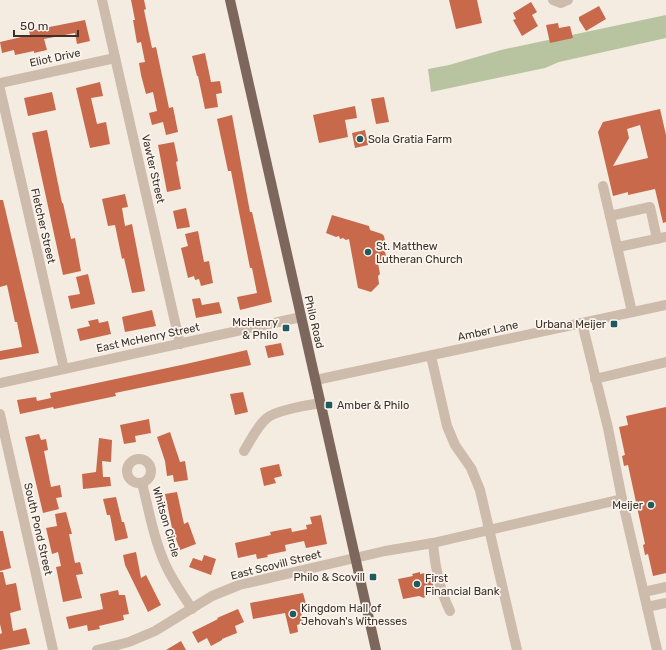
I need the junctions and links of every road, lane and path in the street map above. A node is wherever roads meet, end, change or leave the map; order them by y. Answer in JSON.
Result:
{"nodes":[{"id":1,"x":102,"y":0,"type":"edge"},
{"id":2,"x":230,"y":0,"type":"edge"},
{"id":3,"x":553,"y":0,"type":"edge"},
{"id":4,"x":568,"y":0,"type":"edge"},
{"id":5,"x":115,"y":58,"type":"junction"},
{"id":6,"x":0,"y":83,"type":"edge"},
{"id":7,"x":0,"y":89,"type":"edge"},
{"id":8,"x":604,"y":186,"type":"dead end"},
{"id":9,"x":610,"y":216,"type":"junction"},
{"id":10,"x":662,"y":238,"type":"edge"},
{"id":11,"x":618,"y":247,"type":"junction"},
{"id":12,"x":666,"y":305,"type":"edge"},
{"id":13,"x":632,"y":312,"type":"junction"},
{"id":14,"x":300,"y":317,"type":"junction"},
{"id":15,"x":582,"y":323,"type":"junction"},
{"id":16,"x":180,"y":344,"type":"junction"},
{"id":17,"x":431,"y":356,"type":"junction"},
{"id":18,"x":666,"y":362,"type":"edge"},
{"id":19,"x":64,"y":369,"type":"junction"},
{"id":20,"x":595,"y":379,"type":"junction"},
{"id":21,"x":316,"y":380,"type":"junction"},
{"id":22,"x":0,"y":383,"type":"edge"},
{"id":23,"x":321,"y":403,"type":"junction"},
{"id":24,"x":0,"y":414,"type":"edge"},
{"id":25,"x":244,"y":451,"type":"dead end"},
{"id":26,"x":142,"y":483,"type":"dead end"},
{"id":27,"x":622,"y":499,"type":"junction"},
{"id":28,"x":490,"y":529,"type":"junction"},
{"id":29,"x":433,"y":543,"type":"junction"},
{"id":30,"x":355,"y":559,"type":"junction"},
{"id":31,"x":666,"y":587,"type":"edge"},
{"id":32,"x":644,"y":592,"type":"junction"},
{"id":33,"x":666,"y":603,"type":"edge"},
{"id":34,"x":647,"y":607,"type":"junction"},
{"id":35,"x":192,"y":609,"type":"junction"},
{"id":36,"x":450,"y":611,"type":"dead end"},
{"id":37,"x":52,"y":650,"type":"edge"},
{"id":38,"x":97,"y":650,"type":"edge"},
{"id":39,"x":376,"y":650,"type":"edge"},
{"id":40,"x":517,"y":650,"type":"edge"},
{"id":41,"x":658,"y":650,"type":"edge"}],
"edges":[{"from":1,"to":5,"type":"street","name":"Vawter Street"},
{"from":2,"to":14,"type":"main road","name":"Philo Road"},
{"from":3,"to":4,"type":"street"},
{"from":5,"to":6,"type":"street","name":"Eliot Drive"},
{"from":5,"to":16,"type":"street","name":"Vawter Street"},
{"from":7,"to":19,"type":"street","name":"Fletcher Street"},
{"from":8,"to":9,"type":"street"},
{"from":9,"to":10,"type":"street"},
{"from":9,"to":11,"type":"street"},
{"from":10,"to":11,"type":"street"},
{"from":11,"to":13,"type":"street"},
{"from":12,"to":13,"type":"street","name":"Amber Lane"},
{"from":13,"to":15,"type":"street","name":"Amber Lane"},
{"from":14,"to":16,"type":"street","name":"East McHenry Street"},
{"from":14,"to":21,"type":"main road","name":"Philo Road"},
{"from":15,"to":17,"type":"street","name":"Amber Lane"},
{"from":15,"to":20,"type":"street"},
{"from":16,"to":19,"type":"street","name":"East McHenry Street"},
{"from":17,"to":21,"type":"street","name":"Amber Lane"},
{"from":17,"to":28,"type":"street"},
{"from":18,"to":20,"type":"street"},
{"from":19,"to":22,"type":"street","name":"East McHenry Street"},
{"from":20,"to":27,"type":"street"},
{"from":21,"to":23,"type":"main road","name":"Philo Road"},
{"from":23,"to":25,"type":"street"},
{"from":23,"to":30,"type":"main road","name":"Philo Road"},
{"from":24,"to":37,"type":"street","name":"South Pond Street"},
{"from":26,"to":35,"type":"street","name":"Whitson Circle"},
{"from":27,"to":28,"type":"street","name":"East Scovill Street"},
{"from":27,"to":32,"type":"street"},
{"from":28,"to":29,"type":"street","name":"East Scovill Street"},
{"from":28,"to":40,"type":"street"},
{"from":29,"to":30,"type":"street","name":"East Scovill Street"},
{"from":29,"to":36,"type":"street"},
{"from":30,"to":35,"type":"street","name":"East Scovill Street"},
{"from":30,"to":39,"type":"main road","name":"Philo Road"},
{"from":31,"to":32,"type":"street"},
{"from":32,"to":34,"type":"street"},
{"from":33,"to":34,"type":"street"},
{"from":34,"to":41,"type":"street"},
{"from":35,"to":38,"type":"street","name":"East Scovill Street"}]}
